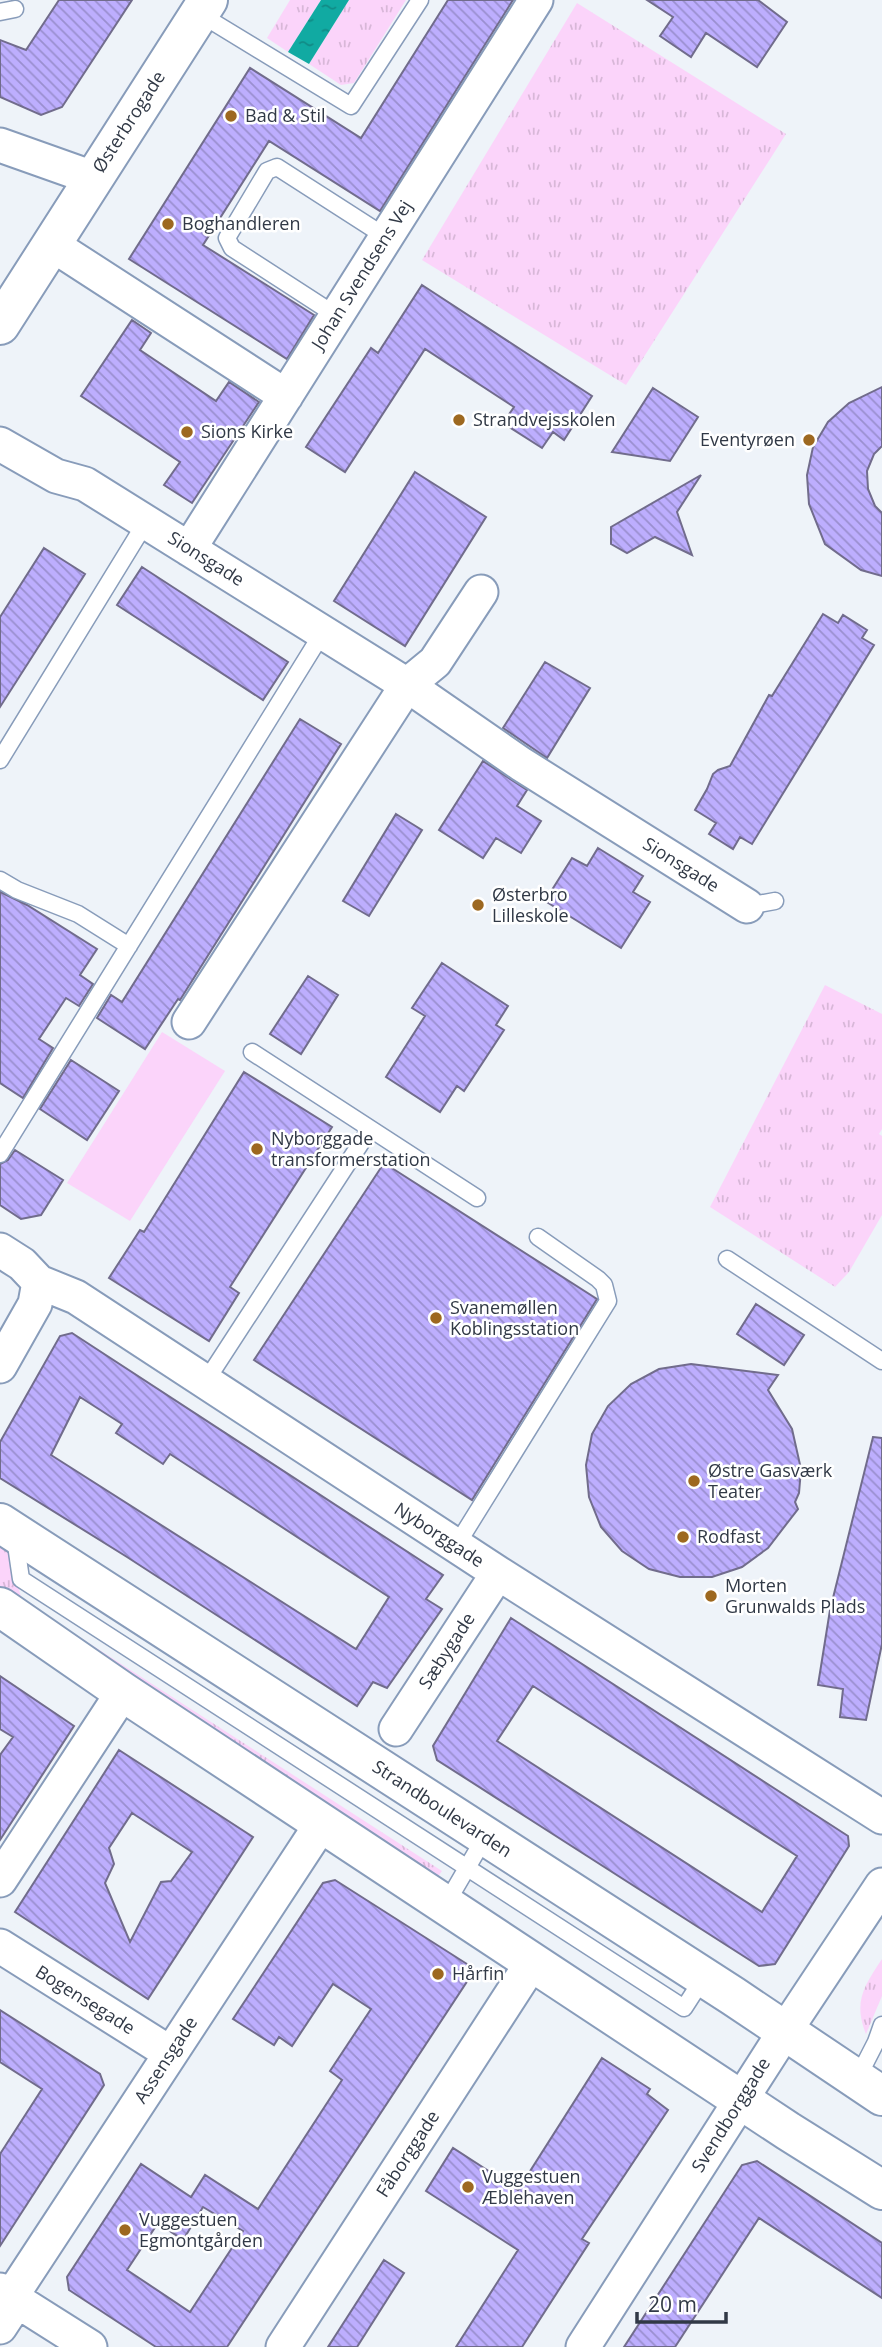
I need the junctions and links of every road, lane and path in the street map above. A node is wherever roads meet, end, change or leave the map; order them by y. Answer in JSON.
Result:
{"nodes":[{"id":1,"x":420,"y":0,"type":"edge"},
{"id":2,"x":536,"y":0,"type":"edge"},
{"id":3,"x":204,"y":7,"type":"edge"},
{"id":4,"x":0,"y":145,"type":"edge"},
{"id":5,"x":93,"y":178,"type":"junction"},
{"id":6,"x":386,"y":237,"type":"junction"},
{"id":7,"x":51,"y":244,"type":"junction"},
{"id":8,"x":337,"y":316,"type":"junction"},
{"id":9,"x":0,"y":325,"type":"edge"},
{"id":10,"x":286,"y":396,"type":"junction"},
{"id":11,"x":0,"y":444,"type":"edge"},
{"id":12,"x":146,"y":522,"type":"junction"},
{"id":13,"x":189,"y":549,"type":"junction"},
{"id":14,"x":481,"y":592,"type":"dead end"},
{"id":15,"x":323,"y":632,"type":"junction"},
{"id":16,"x":407,"y":685,"type":"junction"},
{"id":17,"x":0,"y":760,"type":"edge"},
{"id":18,"x":0,"y":880,"type":"edge"},
{"id":19,"x":761,"y":903,"type":"dead end"},
{"id":20,"x":130,"y":946,"type":"junction"},
{"id":21,"x":189,"y":1022,"type":"dead end"},
{"id":22,"x":252,"y":1052,"type":"dead end"},
{"id":23,"x":370,"y":1129,"type":"junction"},
{"id":24,"x":0,"y":1154,"type":"edge"},
{"id":25,"x":477,"y":1198,"type":"dead end"},
{"id":26,"x":538,"y":1237,"type":"dead end"},
{"id":27,"x":0,"y":1250,"type":"edge"},
{"id":28,"x":727,"y":1259,"type":"dead end"},
{"id":29,"x":39,"y":1282,"type":"junction"},
{"id":30,"x":882,"y":1361,"type":"edge"},
{"id":31,"x":0,"y":1367,"type":"edge"},
{"id":32,"x":206,"y":1381,"type":"junction"},
{"id":33,"x":7,"y":1528,"type":"edge"},
{"id":34,"x":456,"y":1546,"type":"junction"},
{"id":35,"x":498,"y":1573,"type":"junction"},
{"id":36,"x":0,"y":1607,"type":"edge"},
{"id":37,"x":122,"y":1692,"type":"junction"},
{"id":38,"x":396,"y":1729,"type":"dead end"},
{"id":39,"x":882,"y":1817,"type":"edge"},
{"id":40,"x":322,"y":1823,"type":"junction"},
{"id":41,"x":476,"y":1852,"type":"junction"},
{"id":42,"x":0,"y":1880,"type":"edge"},
{"id":43,"x":882,"y":1885,"type":"edge"},
{"id":44,"x":446,"y":1904,"type":"junction"},
{"id":45,"x":0,"y":1946,"type":"edge"},
{"id":46,"x":533,"y":1961,"type":"junction"},
{"id":47,"x":882,"y":2025,"type":"edge"},
{"id":48,"x":785,"y":2031,"type":"junction"},
{"id":49,"x":170,"y":2053,"type":"junction"},
{"id":50,"x":869,"y":2087,"type":"edge"},
{"id":51,"x":742,"y":2100,"type":"junction"},
{"id":52,"x":882,"y":2190,"type":"edge"},
{"id":53,"x":7,"y":2304,"type":"edge"},
{"id":54,"x":52,"y":2337,"type":"edge"},
{"id":55,"x":90,"y":2347,"type":"edge"},
{"id":56,"x":283,"y":2347,"type":"edge"},
{"id":57,"x":583,"y":2347,"type":"edge"}],
"edges":[{"from":1,"to":3,"type":"lane"},
{"from":2,"to":6,"type":"street","name":"Johan Svendsens Vej"},
{"from":3,"to":5,"type":"street","name":"Østerbrogade"},
{"from":4,"to":5,"type":"street"},
{"from":5,"to":7,"type":"street","name":"Østerbrogade"},
{"from":6,"to":8,"type":"street","name":"Johan Svendsens Vej"},
{"from":6,"to":8,"type":"lane"},
{"from":7,"to":9,"type":"street","name":"Østerbrogade"},
{"from":7,"to":10,"type":"street"},
{"from":8,"to":10,"type":"street","name":"Johan Svendsens Vej"},
{"from":10,"to":13,"type":"street","name":"Johan Svendsens Vej"},
{"from":11,"to":12,"type":"street","name":"Sionsgade"},
{"from":12,"to":13,"type":"street","name":"Sionsgade"},
{"from":12,"to":17,"type":"lane"},
{"from":13,"to":15,"type":"street","name":"Sionsgade"},
{"from":14,"to":16,"type":"street"},
{"from":15,"to":16,"type":"street","name":"Sionsgade"},
{"from":15,"to":20,"type":"lane"},
{"from":16,"to":19,"type":"street","name":"Sionsgade"},
{"from":16,"to":21,"type":"street"},
{"from":18,"to":20,"type":"lane"},
{"from":20,"to":24,"type":"lane"},
{"from":22,"to":23,"type":"lane"},
{"from":23,"to":25,"type":"lane"},
{"from":23,"to":32,"type":"lane"},
{"from":26,"to":34,"type":"lane"},
{"from":27,"to":29,"type":"street","name":"Nyborggade"},
{"from":28,"to":30,"type":"lane"},
{"from":29,"to":31,"type":"street"},
{"from":29,"to":32,"type":"street","name":"Nyborggade"},
{"from":32,"to":34,"type":"street","name":"Nyborggade"},
{"from":33,"to":41,"type":"street","name":"Strandboulevarden"},
{"from":34,"to":35,"type":"street","name":"Nyborggade"},
{"from":35,"to":38,"type":"street","name":"Sæbygade"},
{"from":35,"to":39,"type":"street","name":"Nyborggade"},
{"from":36,"to":37,"type":"street"},
{"from":37,"to":40,"type":"street"},
{"from":37,"to":42,"type":"street"},
{"from":40,"to":44,"type":"street"},
{"from":40,"to":49,"type":"street","name":"Assensgade"},
{"from":41,"to":44,"type":"lane"},
{"from":41,"to":48,"type":"street","name":"Strandboulevarden"},
{"from":43,"to":48,"type":"street","name":"Svendborggade"},
{"from":44,"to":46,"type":"street"},
{"from":45,"to":49,"type":"street","name":"Bogensegade"},
{"from":46,"to":51,"type":"street"},
{"from":46,"to":56,"type":"street","name":"Fåborggade"},
{"from":47,"to":50,"type":"lane"},
{"from":48,"to":50,"type":"street","name":"Strandboulevarden"},
{"from":48,"to":51,"type":"street","name":"Svendborggade"},
{"from":49,"to":53,"type":"street","name":"Assensgade"},
{"from":51,"to":52,"type":"street"},
{"from":51,"to":57,"type":"street","name":"Svendborggade"},
{"from":53,"to":54,"type":"street"},
{"from":54,"to":55,"type":"street"}]}
